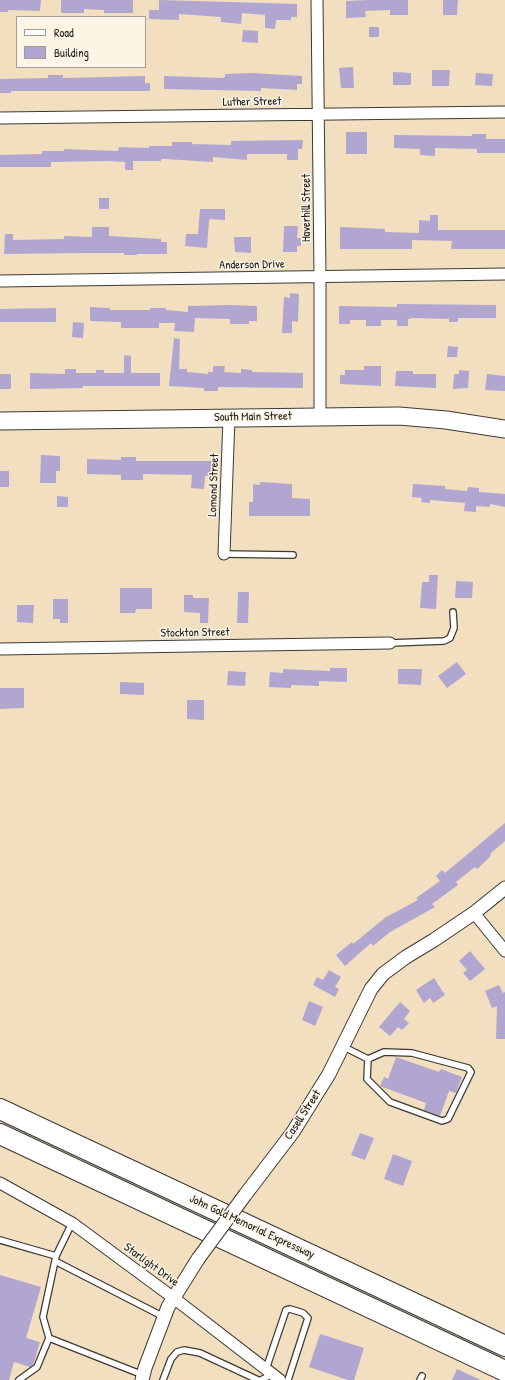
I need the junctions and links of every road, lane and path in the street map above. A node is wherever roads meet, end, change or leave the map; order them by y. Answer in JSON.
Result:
{"nodes":[{"id":1,"x":317,"y":0,"type":"edge"},
{"id":2,"x":505,"y":112,"type":"edge"},
{"id":3,"x":319,"y":114,"type":"junction"},
{"id":4,"x":0,"y":118,"type":"edge"},
{"id":5,"x":505,"y":274,"type":"edge"},
{"id":6,"x":320,"y":277,"type":"junction"},
{"id":7,"x":0,"y":281,"type":"edge"},
{"id":8,"x":320,"y":416,"type":"junction"},
{"id":9,"x":229,"y":418,"type":"junction"},
{"id":10,"x":0,"y":421,"type":"edge"},
{"id":11,"x":505,"y":428,"type":"edge"},
{"id":12,"x":224,"y":554,"type":"joint"},
{"id":13,"x":293,"y":555,"type":"dead end"},
{"id":14,"x":453,"y":612,"type":"dead end"},
{"id":15,"x":390,"y":643,"type":"joint"},
{"id":16,"x":0,"y":649,"type":"edge"},
{"id":17,"x":505,"y":888,"type":"edge"},
{"id":18,"x":474,"y":913,"type":"junction"},
{"id":19,"x":505,"y":951,"type":"edge"},
{"id":20,"x":342,"y":1046,"type":"junction"},
{"id":21,"x":368,"y":1059,"type":"junction"},
{"id":22,"x":0,"y":1108,"type":"edge"},
{"id":23,"x":0,"y":1134,"type":"edge"},
{"id":24,"x":0,"y":1183,"type":"edge"},
{"id":25,"x":72,"y":1223,"type":"junction"},
{"id":26,"x":0,"y":1240,"type":"edge"},
{"id":27,"x":56,"y":1258,"type":"junction"},
{"id":28,"x":175,"y":1299,"type":"junction"},
{"id":29,"x":164,"y":1317,"type":"junction"},
{"id":30,"x":49,"y":1338,"type":"junction"},
{"id":31,"x":505,"y":1346,"type":"edge"},
{"id":32,"x":505,"y":1371,"type":"edge"},
{"id":33,"x":266,"y":1374,"type":"edge"},
{"id":34,"x":142,"y":1378,"type":"edge"},
{"id":35,"x":19,"y":1380,"type":"edge"},
{"id":36,"x":164,"y":1380,"type":"edge"},
{"id":37,"x":258,"y":1380,"type":"edge"},
{"id":38,"x":280,"y":1380,"type":"edge"},
{"id":39,"x":288,"y":1380,"type":"edge"}],
"edges":[{"from":1,"to":3,"type":"street","name":"Haverhill Street"},
{"from":2,"to":3,"type":"street","name":"Luther Street"},
{"from":3,"to":4,"type":"street","name":"Luther Street"},
{"from":3,"to":6,"type":"street","name":"Haverhill Street"},
{"from":5,"to":6,"type":"street","name":"Anderson Drive"},
{"from":6,"to":7,"type":"street","name":"Anderson Drive"},
{"from":6,"to":8,"type":"street","name":"Haverhill Street"},
{"from":8,"to":9,"type":"main road","name":"South Main Street"},
{"from":8,"to":11,"type":"main road","name":"South Main Street"},
{"from":9,"to":10,"type":"main road","name":"South Main Street"},
{"from":9,"to":12,"type":"street","name":"Lomond Street"},
{"from":12,"to":13,"type":"lane"},
{"from":14,"to":15,"type":"lane"},
{"from":15,"to":16,"type":"street","name":"Stockton Street"},
{"from":17,"to":18,"type":"street","name":"Casell Street"},
{"from":18,"to":19,"type":"street"},
{"from":18,"to":20,"type":"street","name":"Casell Street"},
{"from":20,"to":21,"type":"lane"},
{"from":20,"to":28,"type":"street","name":"Casell Street","bridge":true},
{"from":21,"to":21,"type":"lane"},
{"from":22,"to":31,"type":"highway","name":"John Gold Memorial Expressway"},
{"from":23,"to":32,"type":"highway","name":"John Gold Memorial Expressway"},
{"from":24,"to":25,"type":"street","name":"Starlight Drive"},
{"from":25,"to":27,"type":"lane"},
{"from":25,"to":28,"type":"street","name":"Starlight Drive"},
{"from":26,"to":27,"type":"lane"},
{"from":27,"to":29,"type":"lane"},
{"from":27,"to":30,"type":"lane"},
{"from":28,"to":29,"type":"street","name":"Casell Street"},
{"from":28,"to":33,"type":"street","name":"Starlight Drive"},
{"from":29,"to":34,"type":"street","name":"Casell Street"},
{"from":30,"to":34,"type":"lane"},
{"from":30,"to":35,"type":"lane"},
{"from":33,"to":38,"type":"street","name":"Starlight Drive"},
{"from":33,"to":39,"type":"lane"},
{"from":36,"to":37,"type":"lane"}]}
